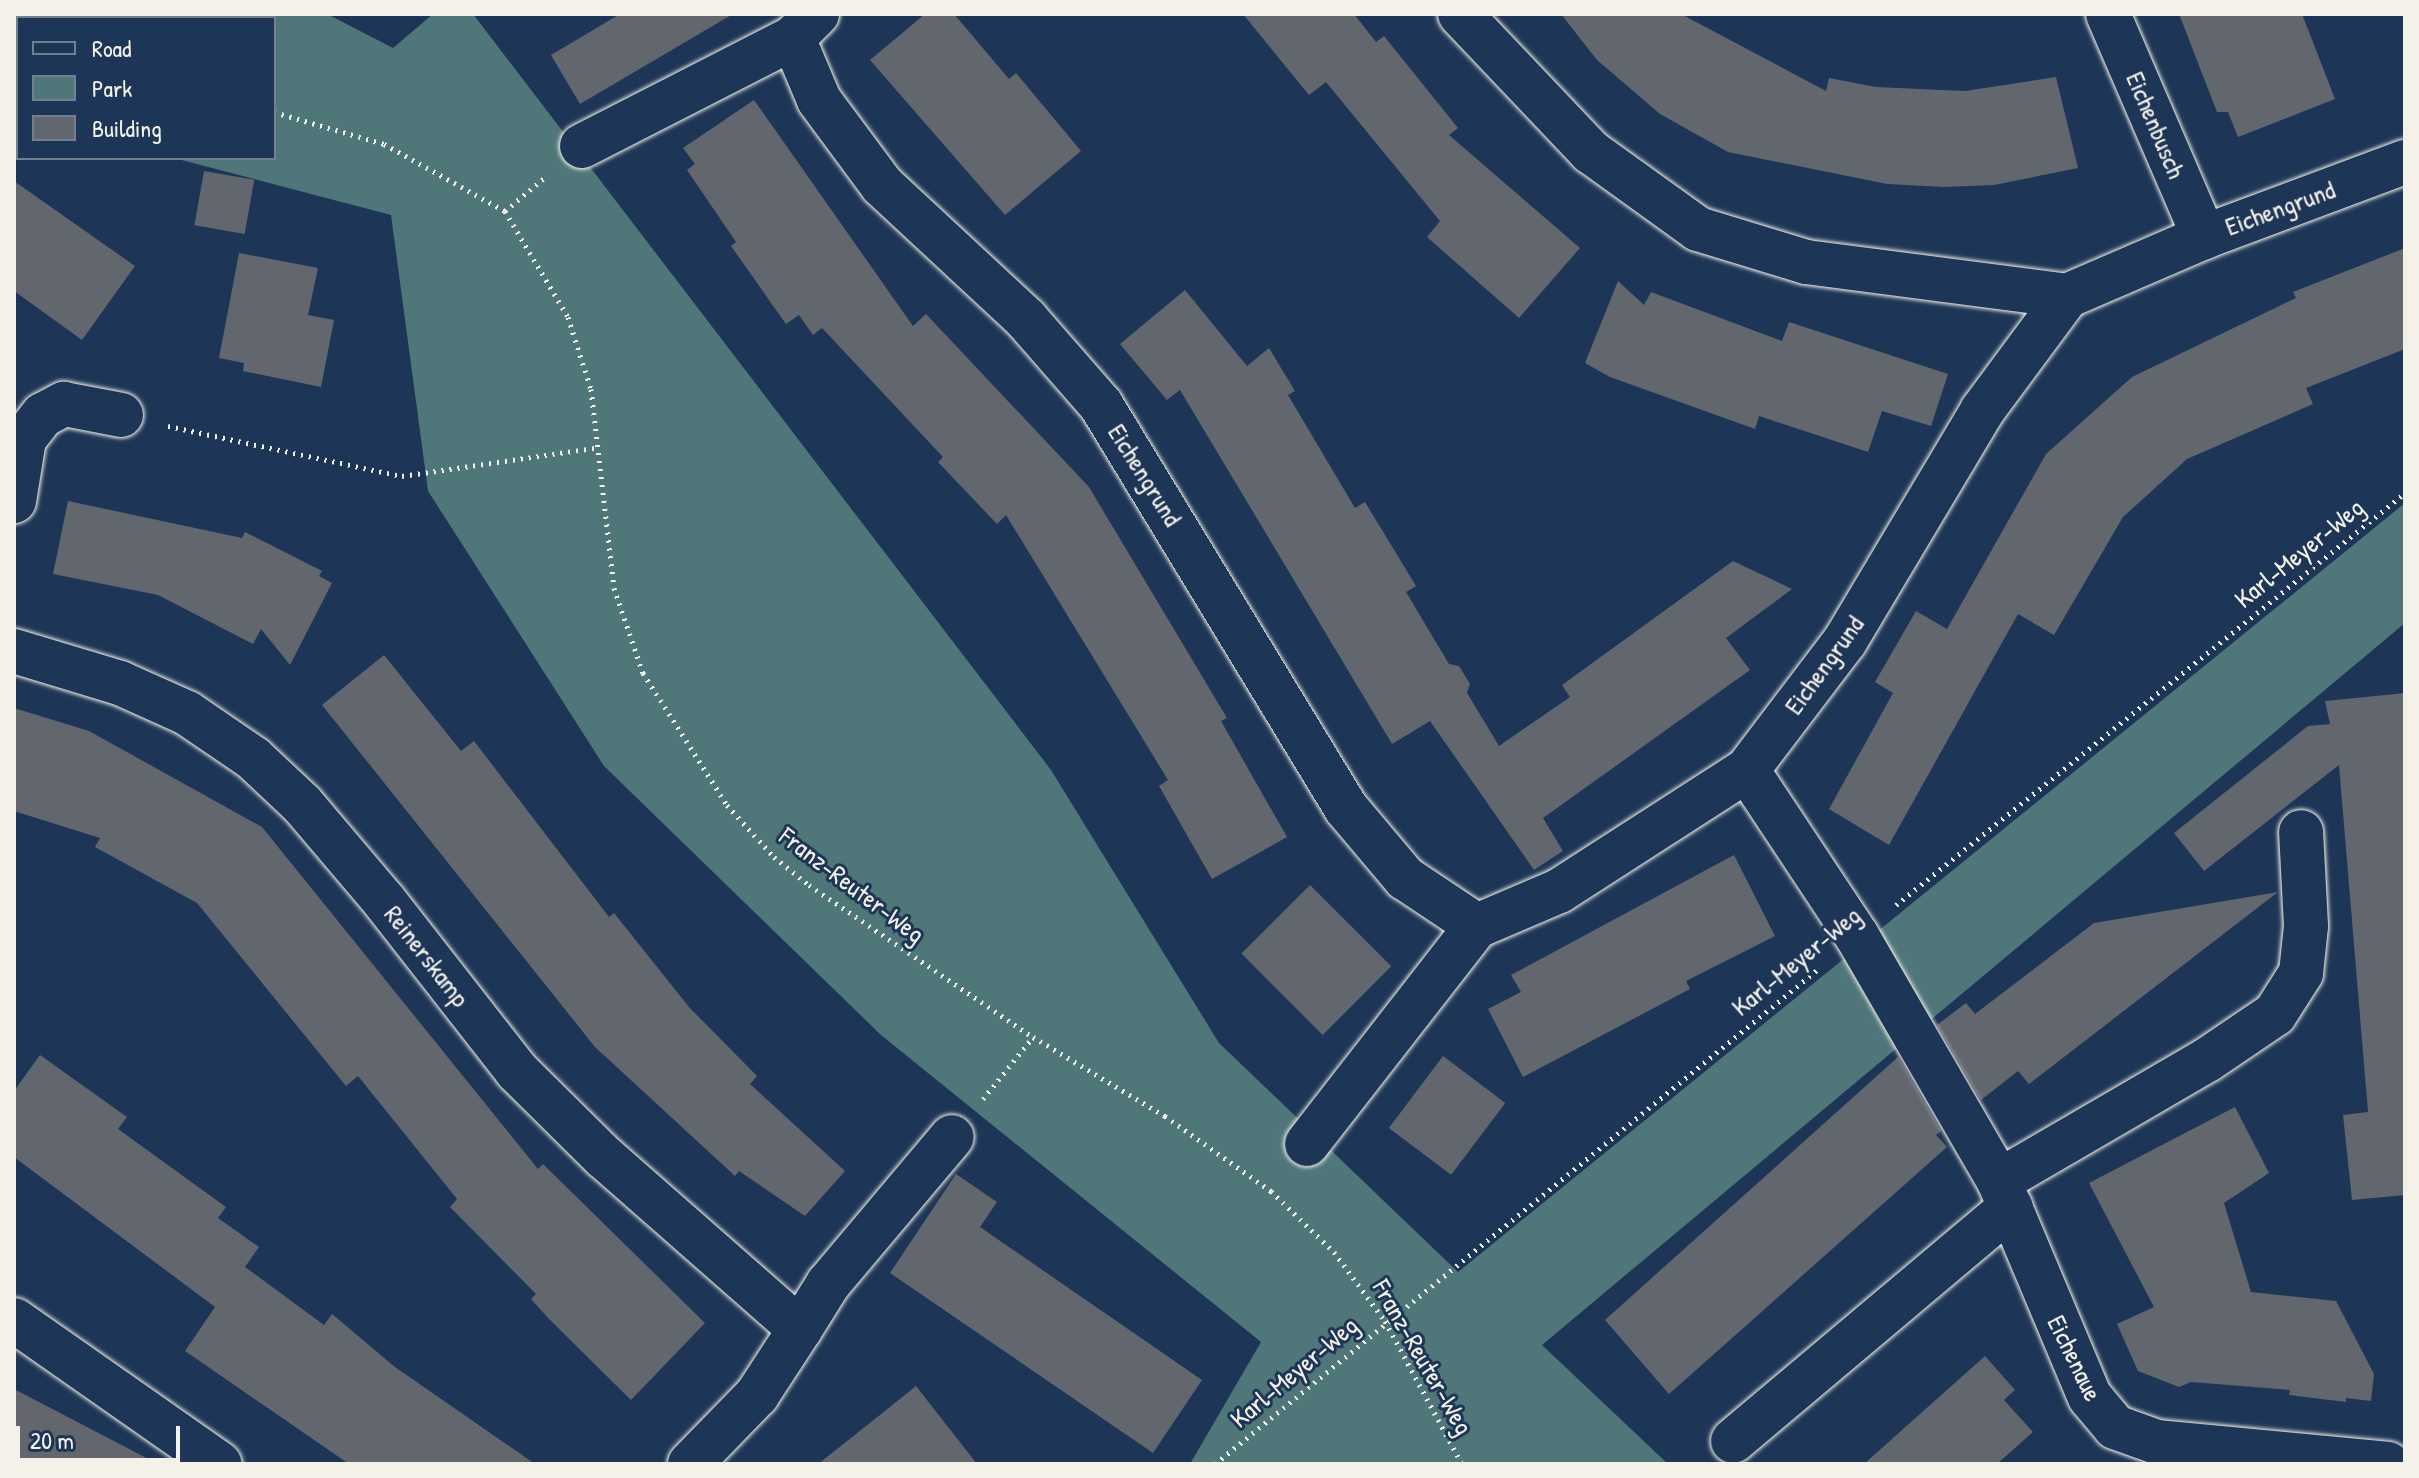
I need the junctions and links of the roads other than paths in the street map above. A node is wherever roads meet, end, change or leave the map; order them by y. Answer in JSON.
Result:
{"nodes":[{"id":1,"x":1460,"y":14,"type":"edge"},
{"id":2,"x":2108,"y":14,"type":"edge"},
{"id":3,"x":805,"y":26,"type":"edge"},
{"id":4,"x":582,"y":146,"type":"dead end"},
{"id":5,"x":2405,"y":162,"type":"edge"},
{"id":6,"x":2204,"y":237,"type":"junction"},
{"id":7,"x":2067,"y":296,"type":"junction"},
{"id":8,"x":121,"y":415,"type":"road end"},
{"id":9,"x":14,"y":501,"type":"edge"},
{"id":10,"x":14,"y":651,"type":"edge"},
{"id":11,"x":1747,"y":770,"type":"junction"},
{"id":12,"x":2301,"y":832,"type":"dead end"},
{"id":13,"x":1477,"y":926,"type":"junction"},
{"id":14,"x":952,"y":1137,"type":"road end"},
{"id":15,"x":1307,"y":1144,"type":"dead end"},
{"id":16,"x":2005,"y":1194,"type":"junction"},
{"id":17,"x":14,"y":1320,"type":"edge"},
{"id":18,"x":800,"y":1329,"type":"junction"},
{"id":19,"x":1733,"y":1441,"type":"dead end"},
{"id":20,"x":220,"y":1464,"type":"edge"},
{"id":21,"x":690,"y":1464,"type":"edge"},
{"id":22,"x":2388,"y":1464,"type":"edge"}],
"edges":[{"from":1,"to":7,"type":"street"},
{"from":2,"to":6,"type":"street","name":"Eichenbusch"},
{"from":3,"to":4,"type":"street","name":"Eichengrund"},
{"from":3,"to":13,"type":"street","name":"Eichengrund"},
{"from":5,"to":6,"type":"street","name":"Eichengrund"},
{"from":6,"to":7,"type":"street","name":"Eichengrund"},
{"from":7,"to":11,"type":"street","name":"Eichengrund"},
{"from":8,"to":9,"type":"street"},
{"from":10,"to":18,"type":"street","name":"Reinerskamp"},
{"from":11,"to":13,"type":"street","name":"Eichengrund"},
{"from":11,"to":16,"type":"street","name":"Eichenaue"},
{"from":12,"to":16,"type":"street"},
{"from":13,"to":15,"type":"street","name":"Eichengrund"},
{"from":14,"to":18,"type":"street"},
{"from":16,"to":19,"type":"street"},
{"from":16,"to":22,"type":"street","name":"Eichenaue"},
{"from":17,"to":20,"type":"street"},
{"from":18,"to":21,"type":"street"}]}
